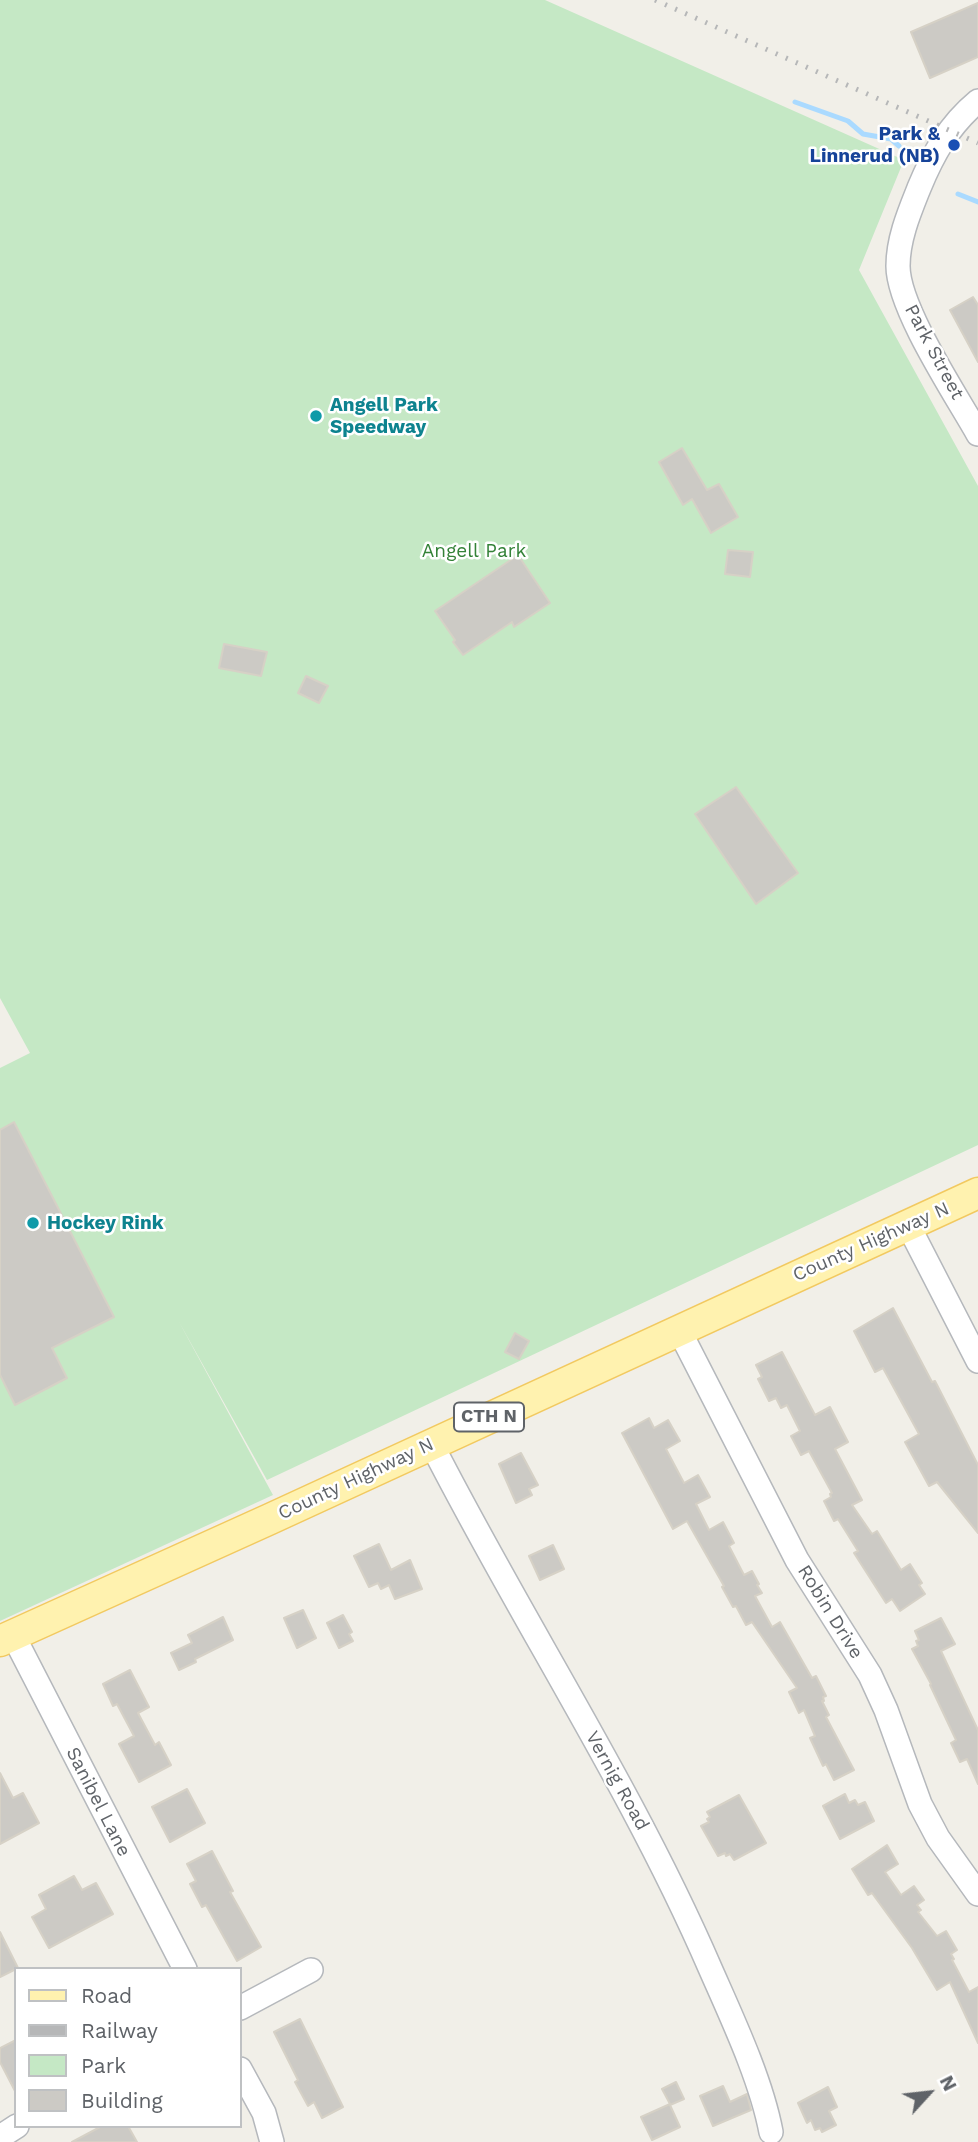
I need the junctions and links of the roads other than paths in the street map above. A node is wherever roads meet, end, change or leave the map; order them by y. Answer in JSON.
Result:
{"nodes":[{"id":1,"x":978,"y":101,"type":"edge"},
{"id":2,"x":978,"y":434,"type":"edge"},
{"id":3,"x":978,"y":1193,"type":"edge"},
{"id":4,"x":908,"y":1225,"type":"junction"},
{"id":5,"x":679,"y":1330,"type":"junction"},
{"id":6,"x":978,"y":1361,"type":"edge"},
{"id":7,"x":431,"y":1443,"type":"junction"},
{"id":8,"x":6,"y":1638,"type":"edge"},
{"id":9,"x":978,"y":1894,"type":"edge"},
{"id":10,"x":184,"y":1967,"type":"edge"},
{"id":11,"x":311,"y":1970,"type":"dead end"},
{"id":12,"x":242,"y":2007,"type":"edge"},
{"id":13,"x":242,"y":2073,"type":"edge"},
{"id":14,"x":771,"y":2132,"type":"dead end"},
{"id":15,"x":272,"y":2142,"type":"edge"}],
"edges":[{"from":1,"to":2,"type":"street","name":"Park Street"},
{"from":3,"to":4,"type":"main road","name":"County Highway N","number":"CTH N"},
{"from":4,"to":5,"type":"main road","name":"County Highway N","number":"CTH N"},
{"from":4,"to":6,"type":"street"},
{"from":5,"to":7,"type":"main road","name":"County Highway N","number":"CTH N"},
{"from":5,"to":9,"type":"street","name":"Robin Drive"},
{"from":7,"to":8,"type":"main road","name":"County Highway N","number":"CTH N"},
{"from":7,"to":14,"type":"street","name":"Vernig Road"},
{"from":8,"to":10,"type":"street","name":"Sanibel Lane"},
{"from":11,"to":12,"type":"street"},
{"from":13,"to":15,"type":"street"}]}
